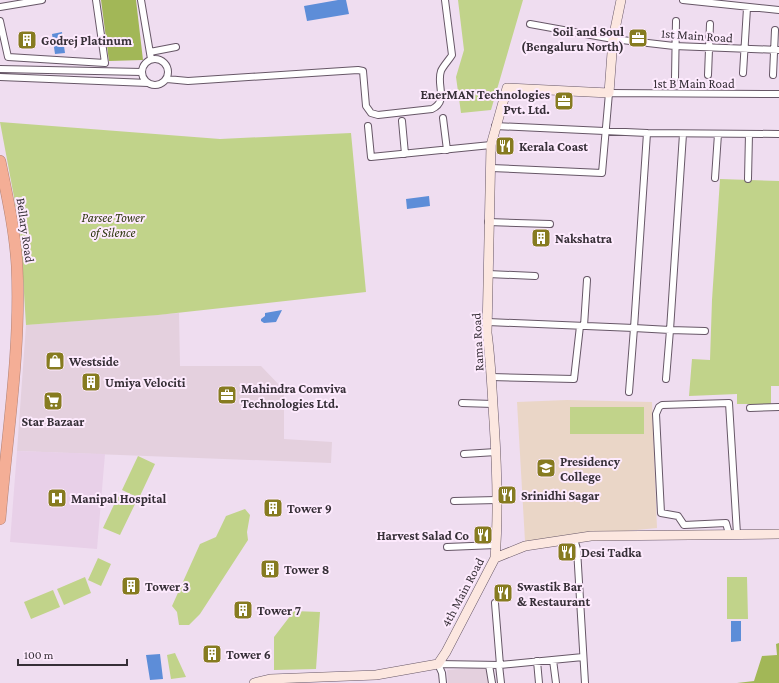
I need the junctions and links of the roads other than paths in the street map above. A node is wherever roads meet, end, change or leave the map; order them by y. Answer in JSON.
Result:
{"nodes":[{"id":1,"x":42,"y":0,"type":"edge"},
{"id":2,"x":96,"y":0,"type":"edge"},
{"id":3,"x":141,"y":0,"type":"edge"},
{"id":4,"x":445,"y":0,"type":"edge"},
{"id":5,"x":621,"y":0,"type":"edge"},
{"id":6,"x":683,"y":0,"type":"edge"},
{"id":7,"x":0,"y":6,"type":"edge"},
{"id":8,"x":747,"y":8,"type":"junction"},
{"id":9,"x":779,"y":10,"type":"edge"},
{"id":10,"x":0,"y":21,"type":"edge"},
{"id":11,"x":676,"y":21,"type":"dead end"},
{"id":12,"x":530,"y":24,"type":"dead end"},
{"id":13,"x":710,"y":24,"type":"dead end"},
{"id":14,"x":775,"y":30,"type":"dead end"},
{"id":15,"x":613,"y":39,"type":"junction"},
{"id":16,"x":2,"y":40,"type":"edge"},
{"id":17,"x":674,"y":46,"type":"junction"},
{"id":18,"x":176,"y":47,"type":"dead end"},
{"id":19,"x":708,"y":48,"type":"junction"},
{"id":20,"x":3,"y":50,"type":"edge"},
{"id":21,"x":745,"y":50,"type":"junction"},
{"id":22,"x":777,"y":50,"type":"edge"},
{"id":23,"x":150,"y":52,"type":"junction"},
{"id":24,"x":151,"y":60,"type":"junction"},
{"id":25,"x":0,"y":69,"type":"edge"},
{"id":26,"x":142,"y":72,"type":"junction"},
{"id":27,"x":743,"y":73,"type":"dead end"},
{"id":28,"x":708,"y":75,"type":"dead end"},
{"id":29,"x":774,"y":75,"type":"dead end"},
{"id":30,"x":0,"y":77,"type":"edge"},
{"id":31,"x":675,"y":78,"type":"dead end"},
{"id":32,"x":167,"y":79,"type":"junction"},
{"id":33,"x":148,"y":83,"type":"junction"},
{"id":34,"x":609,"y":93,"type":"junction"},
{"id":35,"x":779,"y":94,"type":"edge"},
{"id":36,"x":443,"y":118,"type":"dead end"},
{"id":37,"x":402,"y":121,"type":"dead end"},
{"id":38,"x":368,"y":126,"type":"dead end"},
{"id":39,"x":495,"y":126,"type":"junction"},
{"id":40,"x":605,"y":131,"type":"junction"},
{"id":41,"x":647,"y":134,"type":"junction"},
{"id":42,"x":683,"y":134,"type":"junction"},
{"id":43,"x":718,"y":134,"type":"junction"},
{"id":44,"x":749,"y":134,"type":"junction"},
{"id":45,"x":779,"y":134,"type":"edge"},
{"id":46,"x":491,"y":145,"type":"junction"},
{"id":47,"x":447,"y":150,"type":"junction"},
{"id":48,"x":405,"y":154,"type":"junction"},
{"id":49,"x":0,"y":161,"type":"edge"},
{"id":50,"x":490,"y":168,"type":"junction"},
{"id":51,"x":715,"y":178,"type":"dead end"},
{"id":52,"x":748,"y":179,"type":"dead end"},
{"id":53,"x":488,"y":222,"type":"junction"},
{"id":54,"x":550,"y":224,"type":"dead end"},
{"id":55,"x":488,"y":274,"type":"junction"},
{"id":56,"x":535,"y":276,"type":"dead end"},
{"id":57,"x":587,"y":280,"type":"dead end"},
{"id":58,"x":488,"y":322,"type":"junction"},
{"id":59,"x":582,"y":326,"type":"junction"},
{"id":60,"x":634,"y":328,"type":"junction"},
{"id":61,"x":670,"y":330,"type":"junction"},
{"id":62,"x":705,"y":331,"type":"dead end"},
{"id":63,"x":491,"y":377,"type":"junction"},
{"id":64,"x":666,"y":379,"type":"dead end"},
{"id":65,"x":629,"y":392,"type":"dead end"},
{"id":66,"x":462,"y":403,"type":"dead end"},
{"id":67,"x":493,"y":404,"type":"junction"},
{"id":68,"x":779,"y":407,"type":"edge"},
{"id":69,"x":750,"y":408,"type":"dead end"},
{"id":70,"x":496,"y":452,"type":"junction"},
{"id":71,"x":464,"y":454,"type":"dead end"},
{"id":72,"x":497,"y":500,"type":"junction"},
{"id":73,"x":454,"y":501,"type":"dead end"},
{"id":74,"x":0,"y":519,"type":"edge"},
{"id":75,"x":733,"y":534,"type":"junction"},
{"id":76,"x":779,"y":534,"type":"edge"},
{"id":77,"x":574,"y":539,"type":"junction"},
{"id":78,"x":496,"y":545,"type":"junction"},
{"id":79,"x":447,"y":547,"type":"dead end"},
{"id":80,"x":495,"y":558,"type":"junction"},
{"id":81,"x":495,"y":603,"type":"dead end"},
{"id":82,"x":583,"y":657,"type":"junction"},
{"id":83,"x":553,"y":660,"type":"junction"},
{"id":84,"x":537,"y":661,"type":"junction"},
{"id":85,"x":438,"y":664,"type":"junction"},
{"id":86,"x":489,"y":665,"type":"junction"},
{"id":87,"x":500,"y":665,"type":"junction"},
{"id":88,"x":254,"y":683,"type":"edge"},
{"id":89,"x":443,"y":683,"type":"edge"},
{"id":90,"x":492,"y":683,"type":"edge"},
{"id":91,"x":501,"y":683,"type":"edge"},
{"id":92,"x":539,"y":683,"type":"edge"},
{"id":93,"x":556,"y":683,"type":"edge"},
{"id":94,"x":584,"y":683,"type":"edge"}],
"edges":[{"from":1,"to":7,"type":"street"},
{"from":2,"to":20,"type":"street"},
{"from":3,"to":23,"type":"street"},
{"from":4,"to":32,"type":"street"},
{"from":5,"to":15,"type":"street"},
{"from":6,"to":8,"type":"street"},
{"from":8,"to":9,"type":"street"},
{"from":8,"to":21,"type":"street"},
{"from":10,"to":16,"type":"street"},
{"from":11,"to":17,"type":"street"},
{"from":12,"to":15,"type":"street","name":"1st Main Road"},
{"from":13,"to":19,"type":"street"},
{"from":14,"to":22,"type":"street"},
{"from":15,"to":17,"type":"street","name":"1st Main Road"},
{"from":15,"to":34,"type":"street"},
{"from":16,"to":20,"type":"street"},
{"from":17,"to":19,"type":"street","name":"1st Main Road"},
{"from":17,"to":31,"type":"street"},
{"from":18,"to":23,"type":"street"},
{"from":19,"to":21,"type":"street","name":"1st Main Road"},
{"from":19,"to":28,"type":"street"},
{"from":21,"to":22,"type":"street","name":"1st Main Road"},
{"from":21,"to":27,"type":"street"},
{"from":22,"to":29,"type":"street"},
{"from":23,"to":24,"type":"street"},
{"from":24,"to":26,"type":"street"},
{"from":24,"to":32,"type":"street"},
{"from":25,"to":26,"type":"street"},
{"from":26,"to":33,"type":"street"},
{"from":30,"to":33,"type":"street"},
{"from":32,"to":33,"type":"street"},
{"from":34,"to":35,"type":"street","name":"1st B Main Road"},
{"from":34,"to":39,"type":"street","name":"Rama Road"},
{"from":34,"to":40,"type":"street"},
{"from":36,"to":47,"type":"street"},
{"from":37,"to":48,"type":"street"},
{"from":38,"to":48,"type":"street"},
{"from":39,"to":40,"type":"street"},
{"from":39,"to":46,"type":"street","name":"Rama Road"},
{"from":40,"to":41,"type":"street"},
{"from":40,"to":50,"type":"street"},
{"from":41,"to":42,"type":"street"},
{"from":41,"to":60,"type":"street"},
{"from":42,"to":43,"type":"street"},
{"from":42,"to":61,"type":"street"},
{"from":43,"to":44,"type":"street"},
{"from":43,"to":51,"type":"street"},
{"from":44,"to":45,"type":"street"},
{"from":44,"to":52,"type":"street"},
{"from":46,"to":47,"type":"street"},
{"from":46,"to":50,"type":"street","name":"Rama Road"},
{"from":47,"to":48,"type":"street"},
{"from":49,"to":74,"type":"highway","name":"Bellary Road"},
{"from":50,"to":53,"type":"street","name":"Rama Road"},
{"from":53,"to":54,"type":"street"},
{"from":53,"to":55,"type":"street","name":"Rama Road"},
{"from":55,"to":56,"type":"street"},
{"from":55,"to":58,"type":"street","name":"Rama Road"},
{"from":57,"to":59,"type":"street"},
{"from":58,"to":59,"type":"street"},
{"from":58,"to":63,"type":"street","name":"Rama Road"},
{"from":59,"to":60,"type":"street"},
{"from":59,"to":63,"type":"street"},
{"from":60,"to":61,"type":"street"},
{"from":60,"to":65,"type":"street"},
{"from":61,"to":62,"type":"street"},
{"from":61,"to":64,"type":"street"},
{"from":63,"to":67,"type":"street","name":"Rama Road"},
{"from":66,"to":67,"type":"street"},
{"from":67,"to":70,"type":"street","name":"Rama Road"},
{"from":68,"to":69,"type":"street"},
{"from":70,"to":71,"type":"street"},
{"from":70,"to":72,"type":"street","name":"Rama Road"},
{"from":72,"to":73,"type":"street"},
{"from":72,"to":78,"type":"street","name":"Rama Road"},
{"from":75,"to":75,"type":"street"},
{"from":75,"to":76,"type":"street","name":"4th Main Road"},
{"from":75,"to":77,"type":"street","name":"4th Main Road"},
{"from":77,"to":80,"type":"street","name":"4th Main Road"},
{"from":77,"to":82,"type":"street"},
{"from":78,"to":79,"type":"street"},
{"from":78,"to":80,"type":"street","name":"Rama Road"},
{"from":80,"to":85,"type":"street","name":"4th Main Road"},
{"from":81,"to":87,"type":"street"},
{"from":82,"to":83,"type":"street"},
{"from":82,"to":94,"type":"street"},
{"from":83,"to":84,"type":"street"},
{"from":83,"to":93,"type":"street"},
{"from":84,"to":87,"type":"street"},
{"from":84,"to":92,"type":"street"},
{"from":85,"to":86,"type":"street"},
{"from":85,"to":88,"type":"street"},
{"from":85,"to":89,"type":"street"},
{"from":86,"to":87,"type":"street"},
{"from":86,"to":90,"type":"street"},
{"from":87,"to":91,"type":"street"}]}
